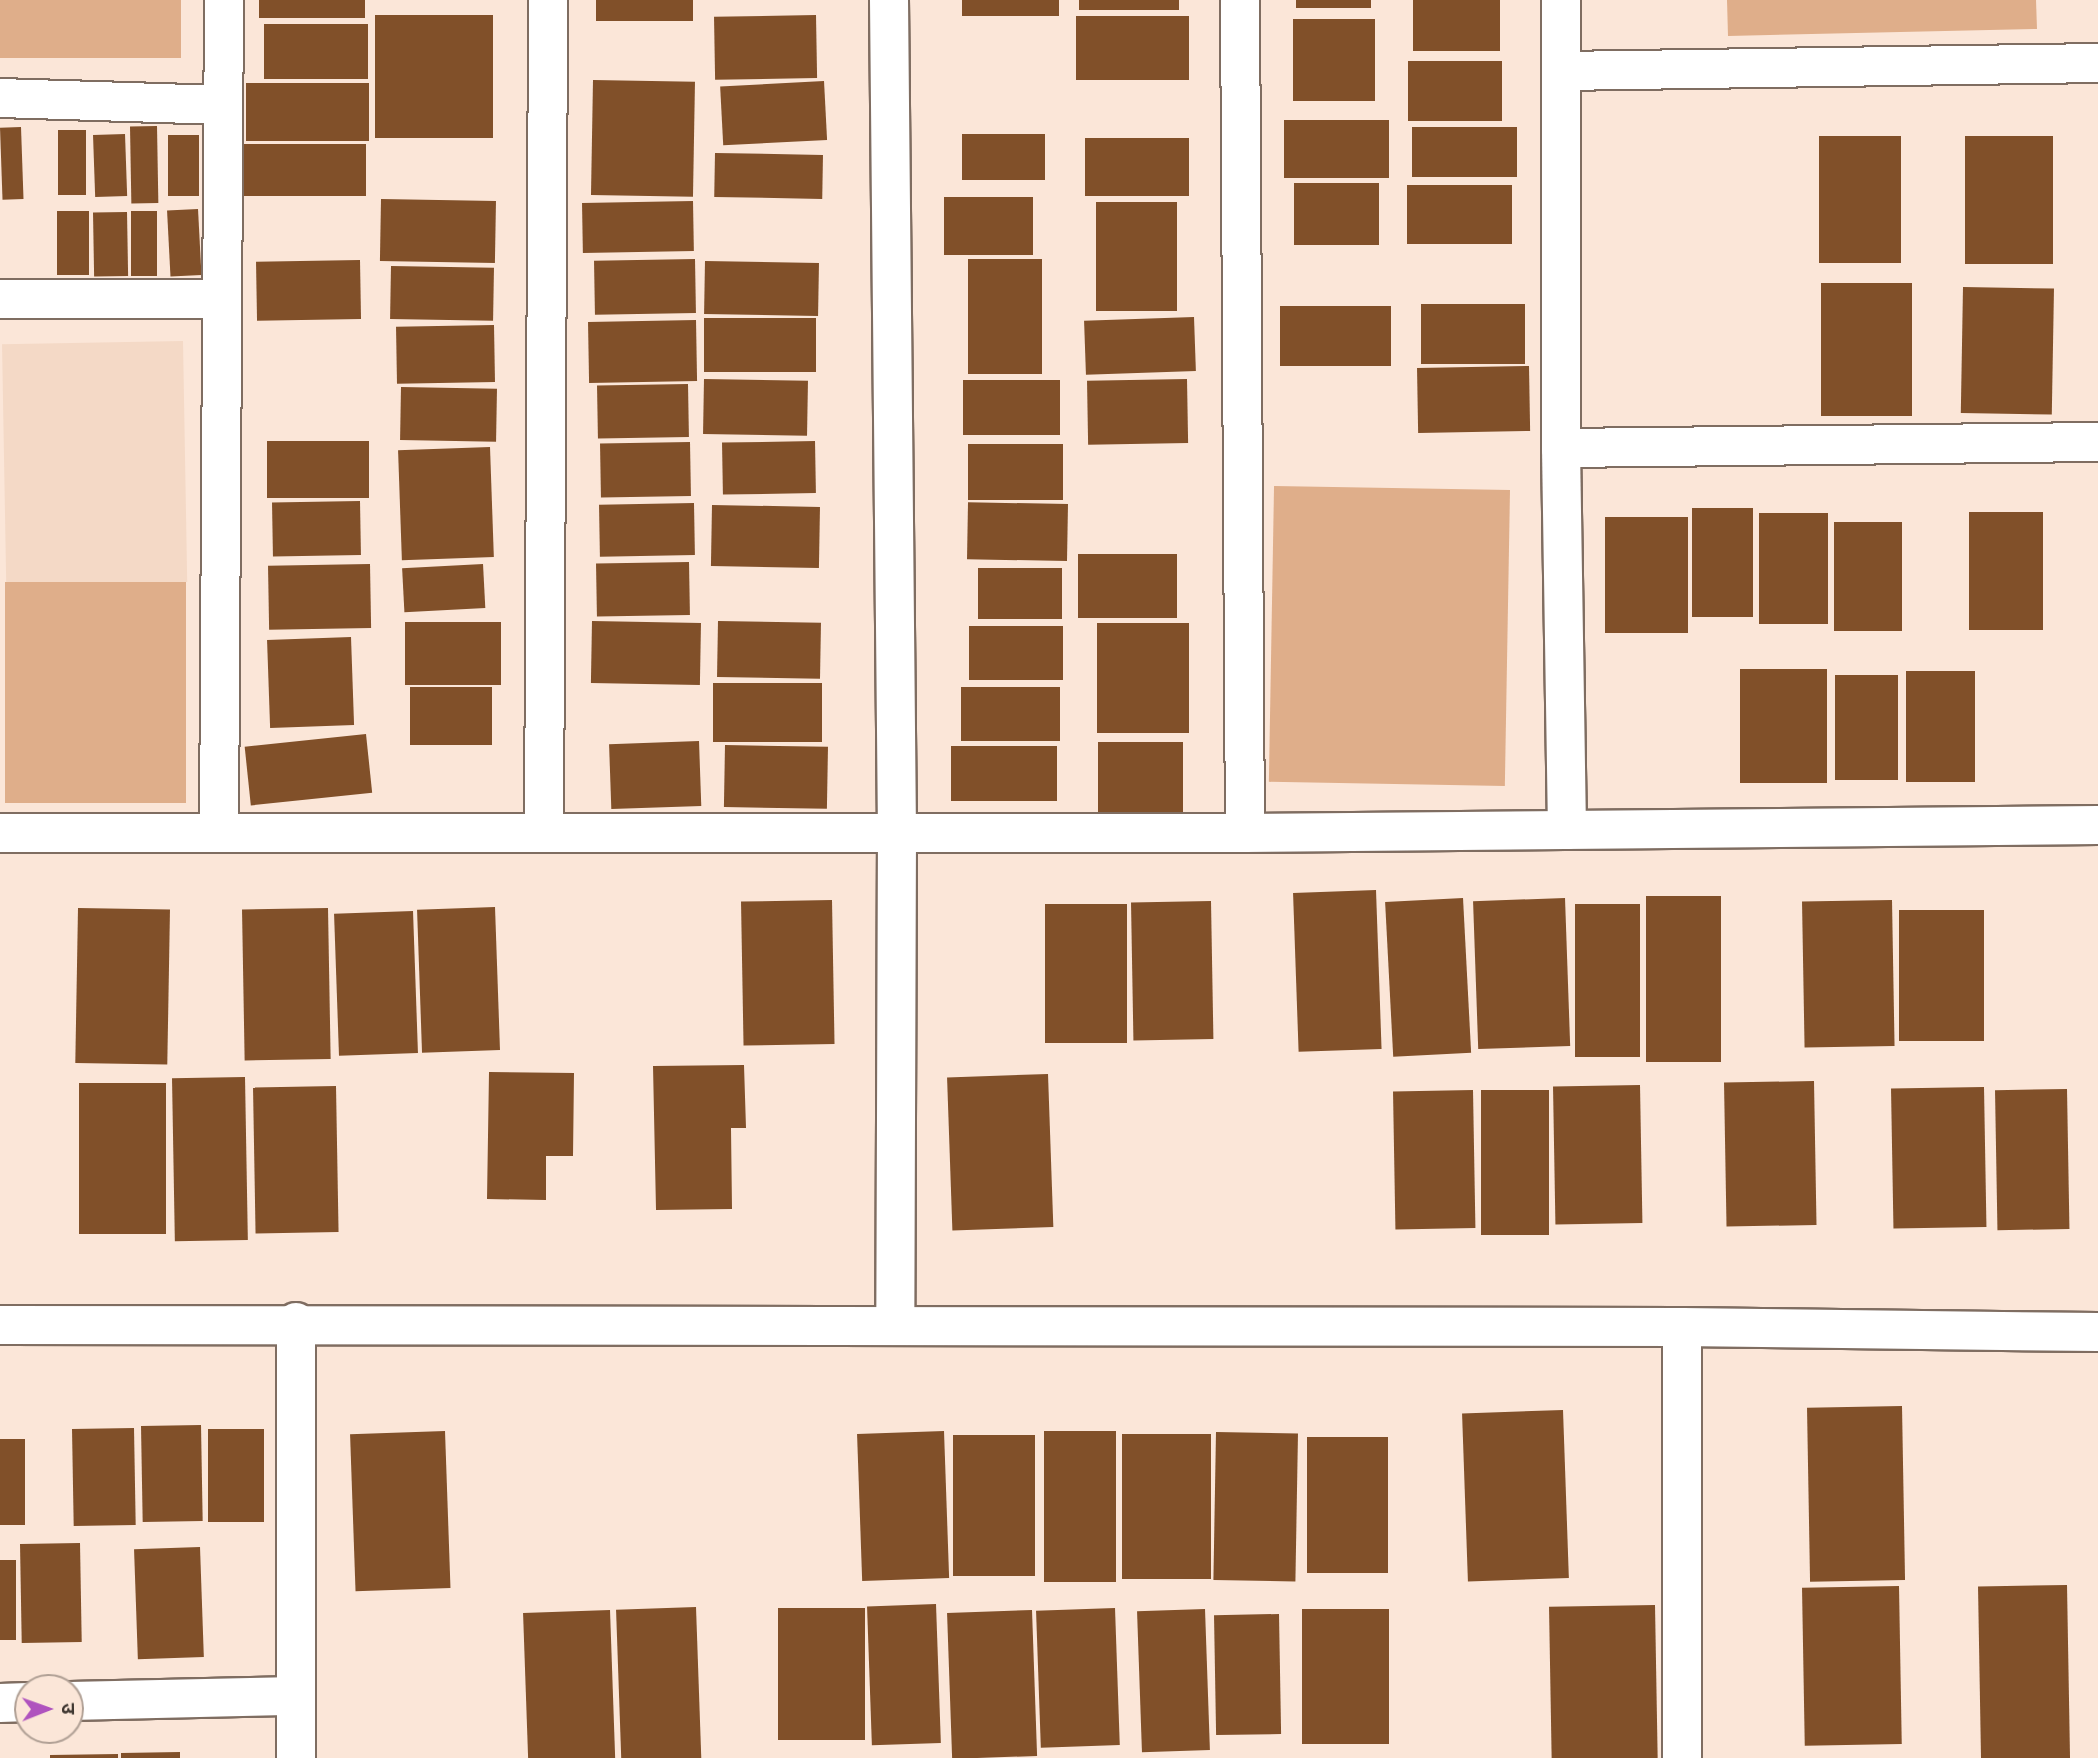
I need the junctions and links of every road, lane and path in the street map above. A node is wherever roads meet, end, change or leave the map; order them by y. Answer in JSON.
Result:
{"nodes":[{"id":1,"x":224,"y":0,"type":"edge"},
{"id":2,"x":548,"y":0,"type":"edge"},
{"id":3,"x":889,"y":0,"type":"edge"},
{"id":4,"x":1240,"y":0,"type":"edge"},
{"id":5,"x":1561,"y":0,"type":"edge"},
{"id":6,"x":2098,"y":63,"type":"edge"},
{"id":7,"x":1561,"y":71,"type":"junction"},
{"id":8,"x":0,"y":98,"type":"edge"},
{"id":9,"x":223,"y":105,"type":"junction"},
{"id":10,"x":0,"y":299,"type":"edge"},
{"id":11,"x":222,"y":299,"type":"junction"},
{"id":12,"x":2098,"y":443,"type":"edge"},
{"id":13,"x":1561,"y":448,"type":"junction"},
{"id":14,"x":2098,"y":825,"type":"edge"},
{"id":15,"x":1567,"y":830,"type":"junction"},
{"id":16,"x":0,"y":833,"type":"edge"},
{"id":17,"x":219,"y":833,"type":"junction"},
{"id":18,"x":544,"y":833,"type":"junction"},
{"id":19,"x":897,"y":833,"type":"junction"},
{"id":20,"x":1245,"y":833,"type":"junction"},
{"id":21,"x":296,"y":1322,"type":"junction"},
{"id":22,"x":0,"y":1325,"type":"edge"},
{"id":23,"x":895,"y":1326,"type":"junction"},
{"id":24,"x":1682,"y":1326,"type":"junction"},
{"id":25,"x":2098,"y":1332,"type":"edge"},
{"id":26,"x":296,"y":1696,"type":"junction"},
{"id":27,"x":84,"y":1701,"type":"edge"},
{"id":28,"x":296,"y":1758,"type":"edge"},
{"id":29,"x":1682,"y":1758,"type":"edge"}],
"edges":[{"from":1,"to":9,"type":"street"},
{"from":2,"to":18,"type":"street"},
{"from":3,"to":19,"type":"street"},
{"from":4,"to":20,"type":"street"},
{"from":5,"to":7,"type":"street"},
{"from":6,"to":7,"type":"street"},
{"from":7,"to":13,"type":"street"},
{"from":8,"to":9,"type":"street"},
{"from":9,"to":11,"type":"street"},
{"from":10,"to":11,"type":"street"},
{"from":11,"to":17,"type":"street"},
{"from":12,"to":13,"type":"street"},
{"from":13,"to":15,"type":"street"},
{"from":14,"to":15,"type":"street"},
{"from":15,"to":20,"type":"street"},
{"from":16,"to":17,"type":"street"},
{"from":17,"to":18,"type":"street"},
{"from":18,"to":19,"type":"street"},
{"from":19,"to":20,"type":"street"},
{"from":19,"to":23,"type":"street"},
{"from":21,"to":22,"type":"street"},
{"from":21,"to":23,"type":"street"},
{"from":21,"to":26,"type":"street"},
{"from":23,"to":24,"type":"street"},
{"from":24,"to":25,"type":"street"},
{"from":24,"to":29,"type":"street"},
{"from":26,"to":27,"type":"street"},
{"from":26,"to":28,"type":"street"}]}
